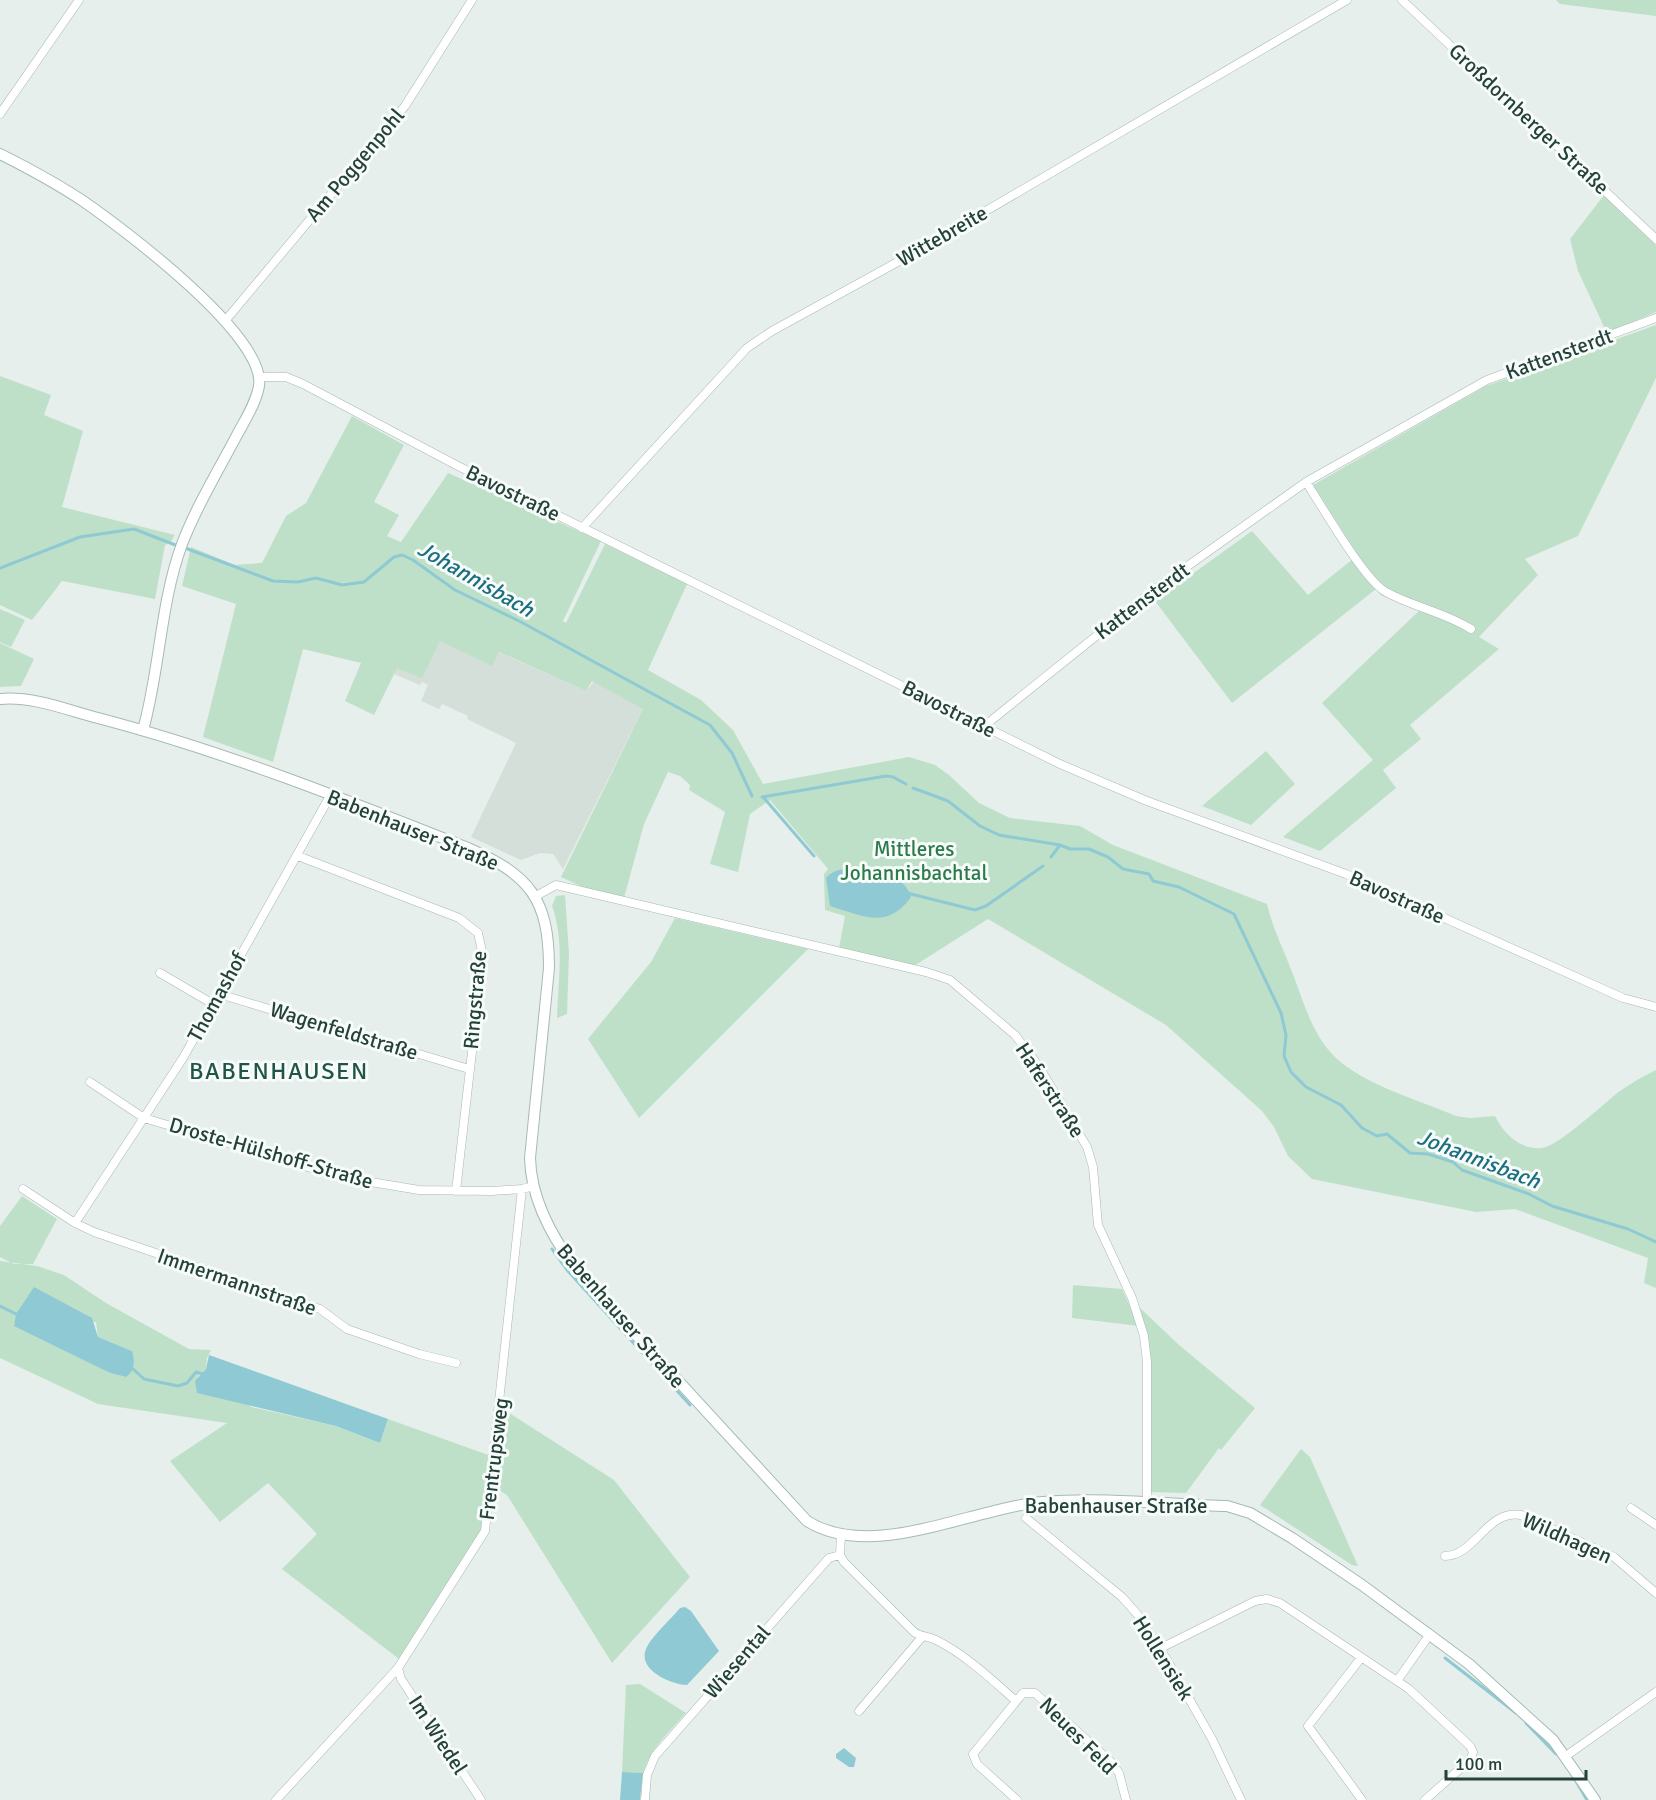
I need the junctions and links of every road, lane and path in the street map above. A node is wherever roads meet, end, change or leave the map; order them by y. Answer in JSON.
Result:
{"nodes":[{"id":1,"x":79,"y":0,"type":"edge"},
{"id":2,"x":472,"y":0,"type":"edge"},
{"id":3,"x":1347,"y":0,"type":"edge"},
{"id":4,"x":1402,"y":0,"type":"edge"},
{"id":5,"x":0,"y":114,"type":"edge"},
{"id":6,"x":0,"y":153,"type":"edge"},
{"id":7,"x":1656,"y":238,"type":"edge"},
{"id":8,"x":1656,"y":318,"type":"edge"},
{"id":9,"x":225,"y":321,"type":"junction"},
{"id":10,"x":260,"y":377,"type":"junction"},
{"id":11,"x":1306,"y":483,"type":"junction"},
{"id":12,"x":582,"y":528,"type":"junction"},
{"id":13,"x":1472,"y":629,"type":"dead end"},
{"id":14,"x":0,"y":699,"type":"edge"},
{"id":15,"x":984,"y":727,"type":"junction"},
{"id":16,"x":143,"y":730,"type":"junction"},
{"id":17,"x":330,"y":796,"type":"junction"},
{"id":18,"x":298,"y":856,"type":"junction"},
{"id":19,"x":536,"y":896,"type":"junction"},
{"id":20,"x":160,"y":973,"type":"dead end"},
{"id":21,"x":219,"y":993,"type":"junction"},
{"id":22,"x":213,"y":1004,"type":"junction"},
{"id":23,"x":1656,"y":1006,"type":"edge"},
{"id":24,"x":469,"y":1069,"type":"junction"},
{"id":25,"x":90,"y":1082,"type":"dead end"},
{"id":26,"x":144,"y":1118,"type":"junction"},
{"id":27,"x":534,"y":1186,"type":"junction"},
{"id":28,"x":23,"y":1189,"type":"dead end"},
{"id":29,"x":522,"y":1189,"type":"junction"},
{"id":30,"x":456,"y":1191,"type":"junction"},
{"id":31,"x":75,"y":1223,"type":"junction"},
{"id":32,"x":456,"y":1362,"type":"dead end"},
{"id":33,"x":1147,"y":1503,"type":"junction"},
{"id":34,"x":1631,"y":1508,"type":"dead end"},
{"id":35,"x":1026,"y":1518,"type":"dead end"},
{"id":36,"x":1656,"y":1525,"type":"edge"},
{"id":37,"x":841,"y":1535,"type":"junction"},
{"id":38,"x":840,"y":1555,"type":"junction"},
{"id":39,"x":1445,"y":1556,"type":"dead end"},
{"id":40,"x":1656,"y":1593,"type":"edge"},
{"id":41,"x":1430,"y":1634,"type":"junction"},
{"id":42,"x":922,"y":1637,"type":"junction"},
{"id":43,"x":1161,"y":1648,"type":"junction"},
{"id":44,"x":1361,"y":1658,"type":"junction"},
{"id":45,"x":398,"y":1668,"type":"junction"},
{"id":46,"x":1397,"y":1681,"type":"junction"},
{"id":47,"x":1655,"y":1695,"type":"edge"},
{"id":48,"x":1016,"y":1701,"type":"junction"},
{"id":49,"x":859,"y":1710,"type":"dead end"},
{"id":50,"x":1566,"y":1756,"type":"junction"},
{"id":51,"x":276,"y":1800,"type":"edge"},
{"id":52,"x":481,"y":1800,"type":"edge"},
{"id":53,"x":645,"y":1800,"type":"edge"},
{"id":54,"x":1017,"y":1800,"type":"edge"},
{"id":55,"x":1126,"y":1800,"type":"edge"},
{"id":56,"x":1241,"y":1800,"type":"edge"},
{"id":57,"x":1362,"y":1800,"type":"edge"},
{"id":58,"x":1425,"y":1800,"type":"edge"},
{"id":59,"x":1595,"y":1800,"type":"edge"}],
"edges":[{"from":1,"to":5,"type":"street"},
{"from":2,"to":9,"type":"street","name":"Am Poggenpohl"},
{"from":3,"to":12,"type":"street","name":"Wittebreite"},
{"from":4,"to":7,"type":"street","name":"Großdornberger Straße"},
{"from":6,"to":9,"type":"main road"},
{"from":8,"to":11,"type":"street","name":"Kattensterdt"},
{"from":9,"to":10,"type":"main road"},
{"from":10,"to":12,"type":"street","name":"Bavostraße"},
{"from":10,"to":16,"type":"main road"},
{"from":11,"to":13,"type":"street"},
{"from":11,"to":15,"type":"street","name":"Kattensterdt"},
{"from":12,"to":15,"type":"street","name":"Bavostraße"},
{"from":14,"to":16,"type":"main road","name":"Babenhauser Straße"},
{"from":15,"to":23,"type":"street","name":"Bavostraße"},
{"from":16,"to":17,"type":"main road","name":"Babenhauser Straße"},
{"from":17,"to":18,"type":"street","name":"Thomashof"},
{"from":17,"to":19,"type":"main road","name":"Babenhauser Straße"},
{"from":18,"to":21,"type":"street","name":"Thomashof"},
{"from":18,"to":24,"type":"street","name":"Ringstraße"},
{"from":19,"to":27,"type":"main road","name":"Babenhauser Straße"},
{"from":19,"to":33,"type":"street","name":"Haferstraße"},
{"from":20,"to":22,"type":"street"},
{"from":21,"to":22,"type":"street","name":"Thomashof"},
{"from":21,"to":24,"type":"street","name":"Wagenfeldstraße"},
{"from":22,"to":26,"type":"street","name":"Thomashof"},
{"from":24,"to":30,"type":"street","name":"Ringstraße"},
{"from":25,"to":26,"type":"street","name":"Droste-Hülshoff-Straße"},
{"from":26,"to":30,"type":"street","name":"Droste-Hülshoff-Straße"},
{"from":26,"to":31,"type":"street","name":"Thomashof"},
{"from":27,"to":29,"type":"street","name":"Droste-Hülshoff-Straße"},
{"from":27,"to":37,"type":"main road","name":"Babenhauser Straße"},
{"from":28,"to":31,"type":"street","name":"Immermannstraße"},
{"from":29,"to":30,"type":"street","name":"Droste-Hülshoff-Straße"},
{"from":29,"to":45,"type":"street","name":"Frentrupsweg"},
{"from":31,"to":32,"type":"street","name":"Immermannstraße"},
{"from":33,"to":37,"type":"main road","name":"Babenhauser Straße"},
{"from":33,"to":41,"type":"main road","name":"Babenhauser Straße"},
{"from":34,"to":36,"type":"street"},
{"from":35,"to":43,"type":"street","name":"Hollensiek"},
{"from":37,"to":38,"type":"street"},
{"from":38,"to":42,"type":"street","name":"Neues Feld"},
{"from":38,"to":53,"type":"street","name":"Wiesental"},
{"from":39,"to":40,"type":"street","name":"Wildhagen"},
{"from":41,"to":46,"type":"street"},
{"from":41,"to":50,"type":"main road","name":"Babenhauser Straße"},
{"from":42,"to":48,"type":"street","name":"Neues Feld"},
{"from":42,"to":49,"type":"street"},
{"from":43,"to":44,"type":"street"},
{"from":43,"to":56,"type":"street","name":"Hollensiek"},
{"from":44,"to":46,"type":"street"},
{"from":44,"to":57,"type":"street"},
{"from":45,"to":51,"type":"street","name":"Frentrupsweg"},
{"from":45,"to":52,"type":"street","name":"Im Wiedel"},
{"from":46,"to":58,"type":"street"},
{"from":47,"to":50,"type":"street"},
{"from":48,"to":54,"type":"street","name":"Neues Feld"},
{"from":48,"to":55,"type":"street","name":"Neues Feld"},
{"from":50,"to":59,"type":"main road","name":"Babenhauser Straße"}]}
